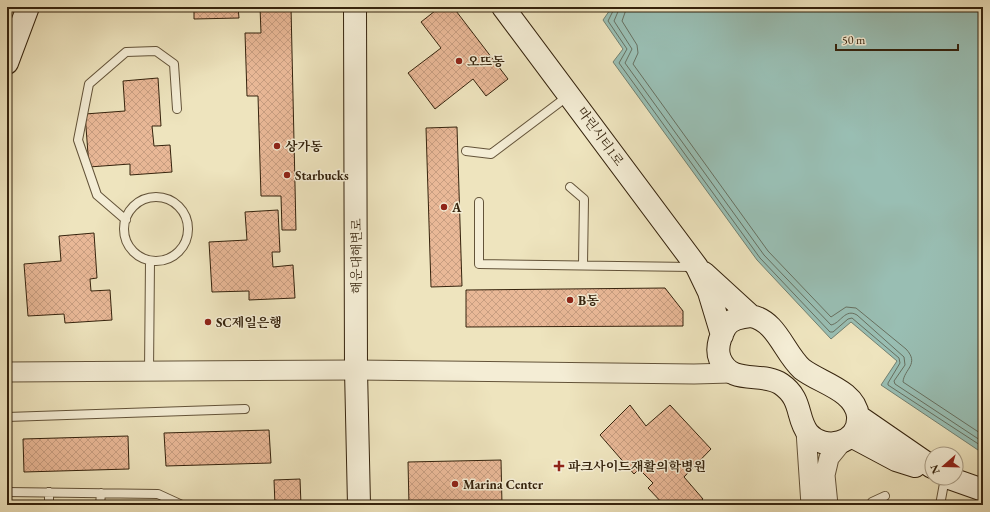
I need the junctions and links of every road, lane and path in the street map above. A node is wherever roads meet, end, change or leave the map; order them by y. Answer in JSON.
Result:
{"nodes":[{"id":1,"x":28,"y":7,"type":"edge"},
{"id":2,"x":355,"y":7,"type":"edge"},
{"id":3,"x":369,"y":7,"type":"edge"},
{"id":4,"x":503,"y":7,"type":"edge"},
{"id":5,"x":356,"y":39,"type":"junction"},
{"id":6,"x":7,"y":63,"type":"edge"},
{"id":7,"x":570,"y":94,"type":"junction"},
{"id":8,"x":177,"y":109,"type":"dead end"},
{"id":9,"x":466,"y":151,"type":"dead end"},
{"id":10,"x":570,"y":187,"type":"dead end"},
{"id":11,"x":479,"y":202,"type":"dead end"},
{"id":12,"x":126,"y":220,"type":"junction"},
{"id":13,"x":150,"y":261,"type":"junction"},
{"id":14,"x":583,"y":264,"type":"junction"},
{"id":15,"x":697,"y":267,"type":"junction"},
{"id":16,"x":751,"y":316,"type":"junction"},
{"id":17,"x":720,"y":345,"type":"junction"},
{"id":18,"x":356,"y":370,"type":"junction"},
{"id":19,"x":149,"y":371,"type":"junction"},
{"id":20,"x":7,"y":372,"type":"edge"},
{"id":21,"x":731,"y":373,"type":"junction"},
{"id":22,"x":694,"y":374,"type":"junction"},
{"id":23,"x":244,"y":409,"type":"dead end"},
{"id":24,"x":7,"y":417,"type":"edge"},
{"id":25,"x":806,"y":431,"type":"junction"},
{"id":26,"x":850,"y":431,"type":"junction"},
{"id":27,"x":924,"y":463,"type":"edge"},
{"id":28,"x":924,"y":469,"type":"edge"},
{"id":29,"x":964,"y":483,"type":"edge"},
{"id":30,"x":944,"y":486,"type":"edge"},
{"id":31,"x":983,"y":490,"type":"edge"},
{"id":32,"x":7,"y":492,"type":"edge"},
{"id":33,"x":49,"y":492,"type":"junction"},
{"id":34,"x":101,"y":493,"type":"junction"},
{"id":35,"x":885,"y":496,"type":"dead end"},
{"id":36,"x":49,"y":505,"type":"edge"},
{"id":37,"x":100,"y":505,"type":"edge"},
{"id":38,"x":182,"y":505,"type":"edge"},
{"id":39,"x":230,"y":505,"type":"edge"},
{"id":40,"x":239,"y":505,"type":"edge"},
{"id":41,"x":359,"y":505,"type":"edge"},
{"id":42,"x":811,"y":505,"type":"edge"},
{"id":43,"x":828,"y":505,"type":"edge"},
{"id":44,"x":870,"y":505,"type":"edge"},
{"id":45,"x":940,"y":505,"type":"edge"}],
"edges":[{"from":1,"to":6,"type":"main road"},
{"from":2,"to":5,"type":"main road","name":"해운대해변로"},
{"from":3,"to":5,"type":"main road"},
{"from":4,"to":7,"type":"main road","name":"마린시티1로"},
{"from":5,"to":18,"type":"main road","name":"해운대해변로"},
{"from":7,"to":9,"type":"lane"},
{"from":7,"to":15,"type":"main road","name":"마린시티1로"},
{"from":8,"to":12,"type":"lane"},
{"from":10,"to":14,"type":"lane"},
{"from":11,"to":14,"type":"lane"},
{"from":12,"to":13,"type":"lane"},
{"from":12,"to":13,"type":"lane"},
{"from":13,"to":19,"type":"lane"},
{"from":14,"to":15,"type":"lane"},
{"from":15,"to":16,"type":"main road","name":"마린시티1로"},
{"from":15,"to":17,"type":"main road","name":"마린시티1로"},
{"from":16,"to":17,"type":"main road"},
{"from":16,"to":26,"type":"main road","name":"마린시티1로"},
{"from":17,"to":21,"type":"main road","name":"마린시티1로"},
{"from":17,"to":22,"type":"street"},
{"from":18,"to":19,"type":"street"},
{"from":18,"to":22,"type":"street"},
{"from":18,"to":41,"type":"main road","name":"해운대해변로"},
{"from":19,"to":20,"type":"street"},
{"from":21,"to":22,"type":"street"},
{"from":21,"to":25,"type":"main road"},
{"from":23,"to":24,"type":"lane"},
{"from":25,"to":26,"type":"main road"},
{"from":25,"to":42,"type":"street"},
{"from":26,"to":27,"type":"main road"},
{"from":26,"to":28,"type":"main road"},
{"from":26,"to":43,"type":"street"},
{"from":29,"to":31,"type":"main road"},
{"from":30,"to":45,"type":"lane"},
{"from":32,"to":33,"type":"lane"},
{"from":33,"to":34,"type":"lane"},
{"from":33,"to":36,"type":"lane"},
{"from":34,"to":37,"type":"lane"},
{"from":34,"to":38,"type":"lane"},
{"from":35,"to":44,"type":"lane"},
{"from":39,"to":40,"type":"lane"}]}
